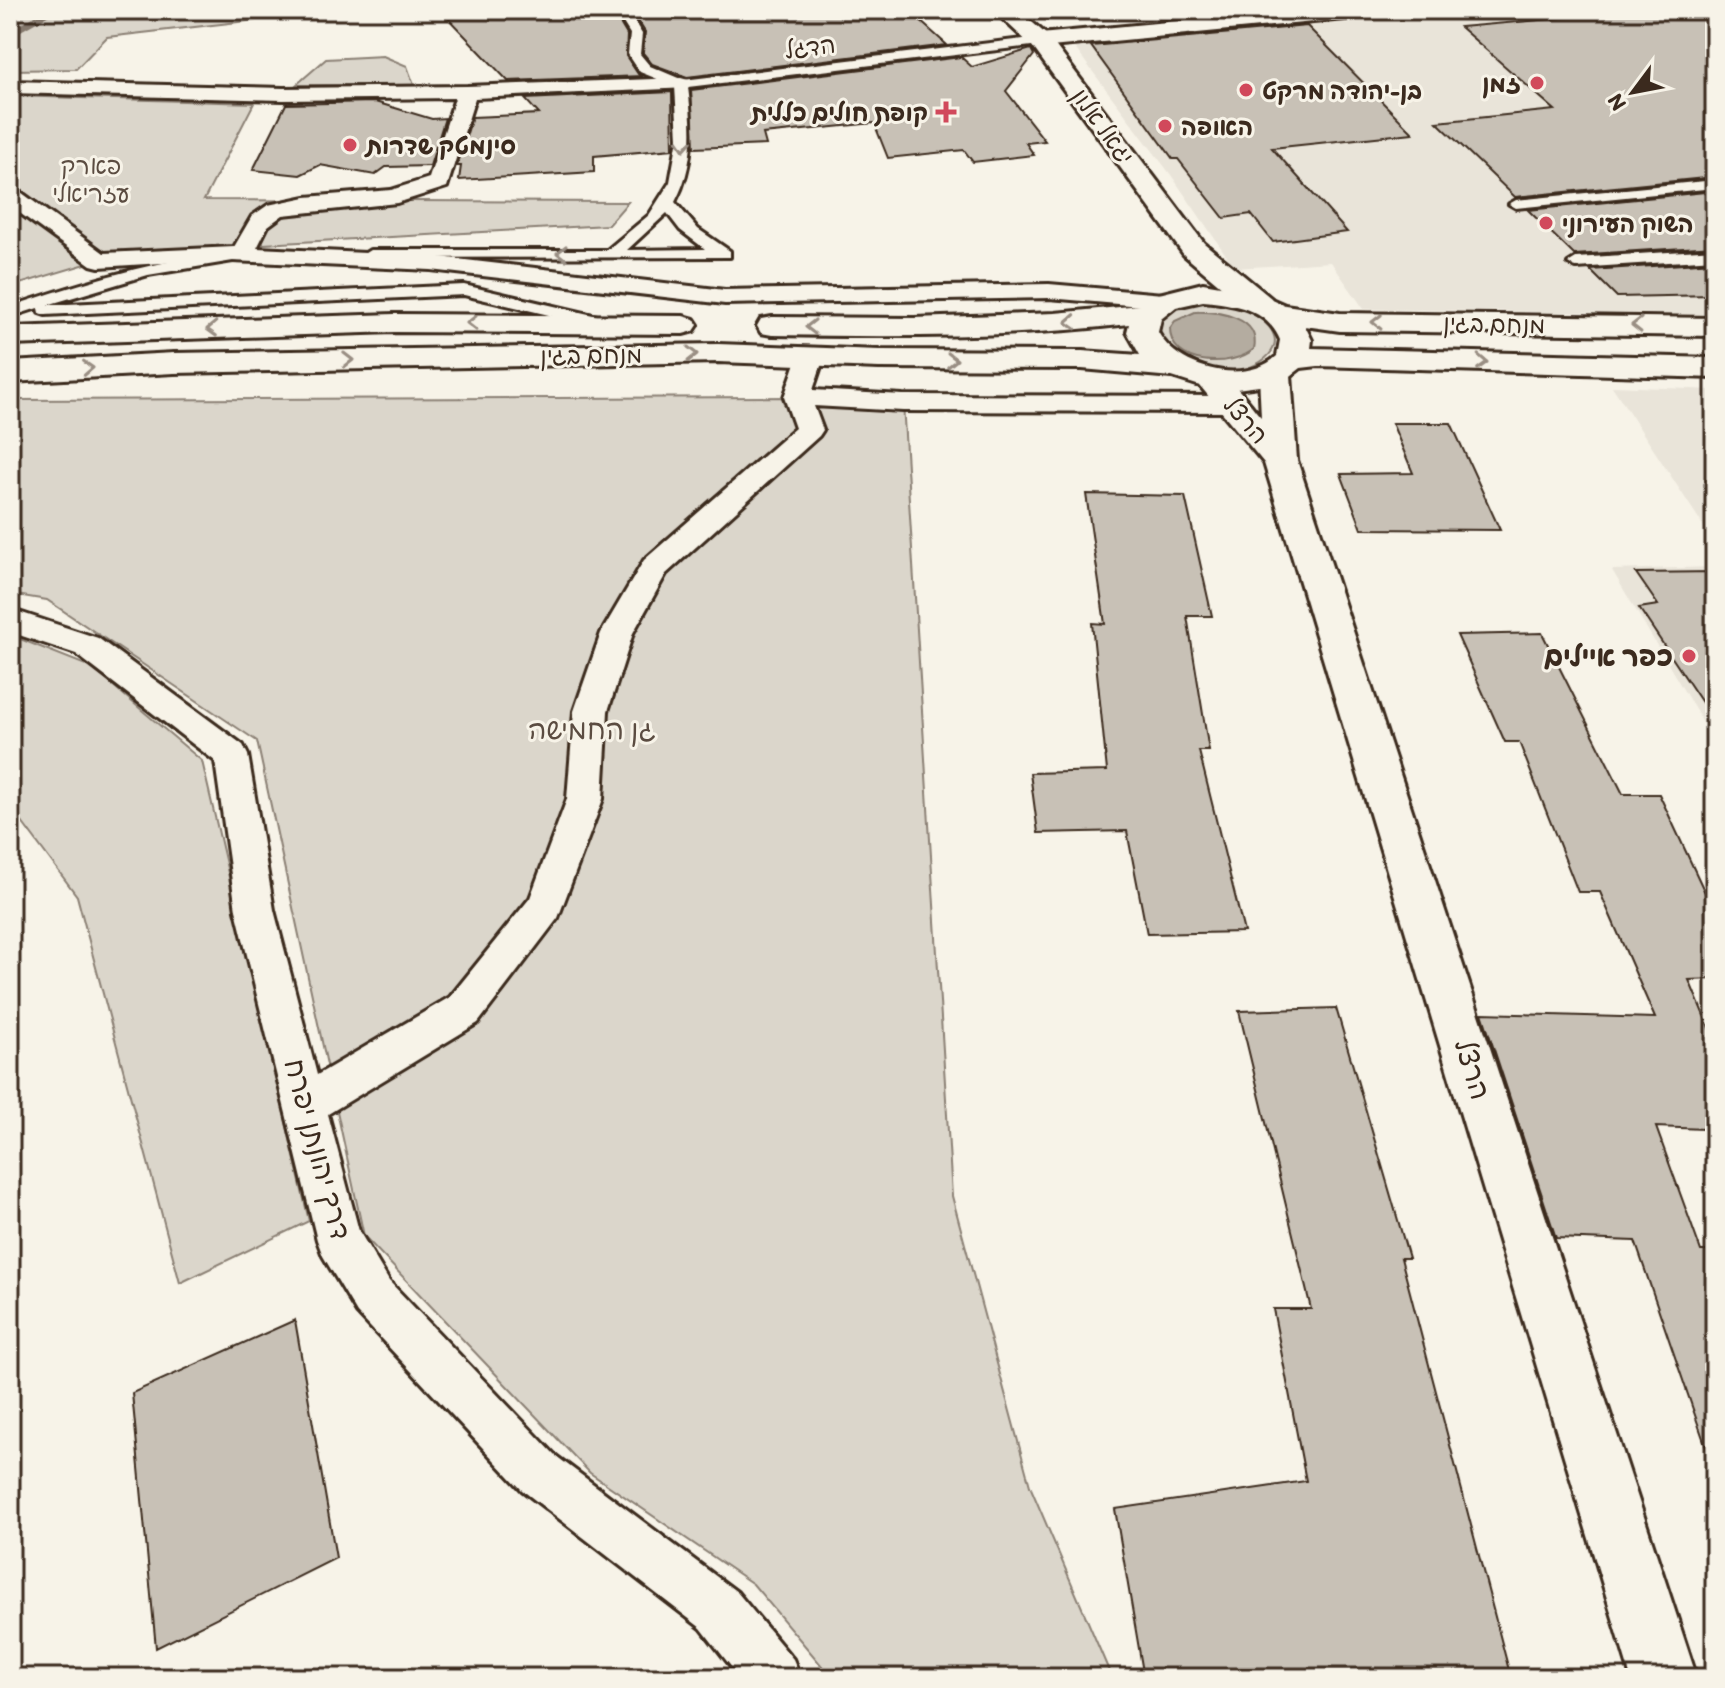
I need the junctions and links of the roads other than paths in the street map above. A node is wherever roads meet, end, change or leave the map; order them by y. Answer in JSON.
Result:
{"nodes":[{"id":1,"x":621,"y":10,"type":"edge"},
{"id":2,"x":1004,"y":10,"type":"edge"},
{"id":3,"x":1366,"y":10,"type":"edge"},
{"id":4,"x":1040,"y":41,"type":"junction"},
{"id":5,"x":681,"y":84,"type":"junction"},
{"id":6,"x":10,"y":87,"type":"edge"},
{"id":7,"x":467,"y":92,"type":"junction"},
{"id":8,"x":1715,"y":184,"type":"edge"},
{"id":9,"x":10,"y":195,"type":"edge"},
{"id":10,"x":669,"y":204,"type":"junction"},
{"id":11,"x":1516,"y":204,"type":"dead end"},
{"id":12,"x":1194,"y":249,"type":"junction"},
{"id":13,"x":612,"y":253,"type":"junction"},
{"id":14,"x":1715,"y":254,"type":"edge"},
{"id":15,"x":244,"y":256,"type":"junction"},
{"id":16,"x":1576,"y":263,"type":"dead end"},
{"id":17,"x":1163,"y":303,"type":"junction"},
{"id":18,"x":1267,"y":308,"type":"junction"},
{"id":19,"x":10,"y":313,"type":"edge"},
{"id":20,"x":606,"y":324,"type":"junction"},
{"id":21,"x":1715,"y":327,"type":"edge"},
{"id":22,"x":10,"y":336,"type":"edge"},
{"id":23,"x":811,"y":357,"type":"junction"},
{"id":24,"x":1172,"y":367,"type":"junction"},
{"id":25,"x":1284,"y":367,"type":"junction"},
{"id":26,"x":1715,"y":368,"type":"edge"},
{"id":27,"x":10,"y":372,"type":"edge"},
{"id":28,"x":1222,"y":392,"type":"junction"},
{"id":29,"x":797,"y":397,"type":"junction"},
{"id":30,"x":1280,"y":460,"type":"junction"},
{"id":31,"x":10,"y":620,"type":"edge"},
{"id":32,"x":305,"y":1105,"type":"junction"},
{"id":33,"x":774,"y":1678,"type":"edge"},
{"id":34,"x":1664,"y":1678,"type":"edge"}],
"edges":[{"from":1,"to":5,"type":"lane"},
{"from":2,"to":4,"type":"main road","name":"יגאל אלון"},
{"from":3,"to":4,"type":"main road"},
{"from":4,"to":5,"type":"lane","name":"הדגל"},
{"from":4,"to":12,"type":"main road","name":"יגאל אלון"},
{"from":5,"to":7,"type":"street"},
{"from":5,"to":10,"type":"lane","one_way":true},
{"from":6,"to":7,"type":"street"},
{"from":7,"to":15,"type":"street"},
{"from":8,"to":11,"type":"lane"},
{"from":9,"to":15,"type":"street"},
{"from":10,"to":13,"type":"lane"},
{"from":10,"to":13,"type":"lane"},
{"from":12,"to":17,"type":"main road"},
{"from":12,"to":18,"type":"main road","name":"יגאל אלון"},
{"from":13,"to":15,"type":"lane","one_way":true},
{"from":14,"to":16,"type":"lane"},
{"from":15,"to":17,"type":"street"},
{"from":15,"to":19,"type":"lane"},
{"from":17,"to":18,"type":"main road","name":"מנחם בגין"},
{"from":17,"to":20,"type":"main road","name":"מנחם בגין","one_way":true},
{"from":17,"to":24,"type":"main road"},
{"from":21,"to":18,"type":"main road","name":"מנחם בגין","one_way":true},
{"from":18,"to":25,"type":"main road","name":"הרצל"},
{"from":19,"to":20,"type":"lane"},
{"from":20,"to":22,"type":"main road","name":"מנחם בגין","one_way":true},
{"from":23,"to":24,"type":"main road","name":"מנחם בגין","one_way":true},
{"from":27,"to":23,"type":"main road","name":"מנחם בגין","one_way":true},
{"from":23,"to":29,"type":"street"},
{"from":24,"to":28,"type":"main road"},
{"from":25,"to":26,"type":"main road","name":"מנחם בגין","one_way":true},
{"from":25,"to":28,"type":"main road","name":"מנחם בגין"},
{"from":25,"to":30,"type":"main road","name":"הרצל"},
{"from":28,"to":29,"type":"street"},
{"from":28,"to":30,"type":"main road","name":"הרצל"},
{"from":29,"to":32,"type":"street"},
{"from":30,"to":34,"type":"main road","name":"הרצל"},
{"from":31,"to":32,"type":"street","name":"דרך יהונתן יפרח"},
{"from":32,"to":33,"type":"street","name":"דרך יהונתן יפרח"}]}
